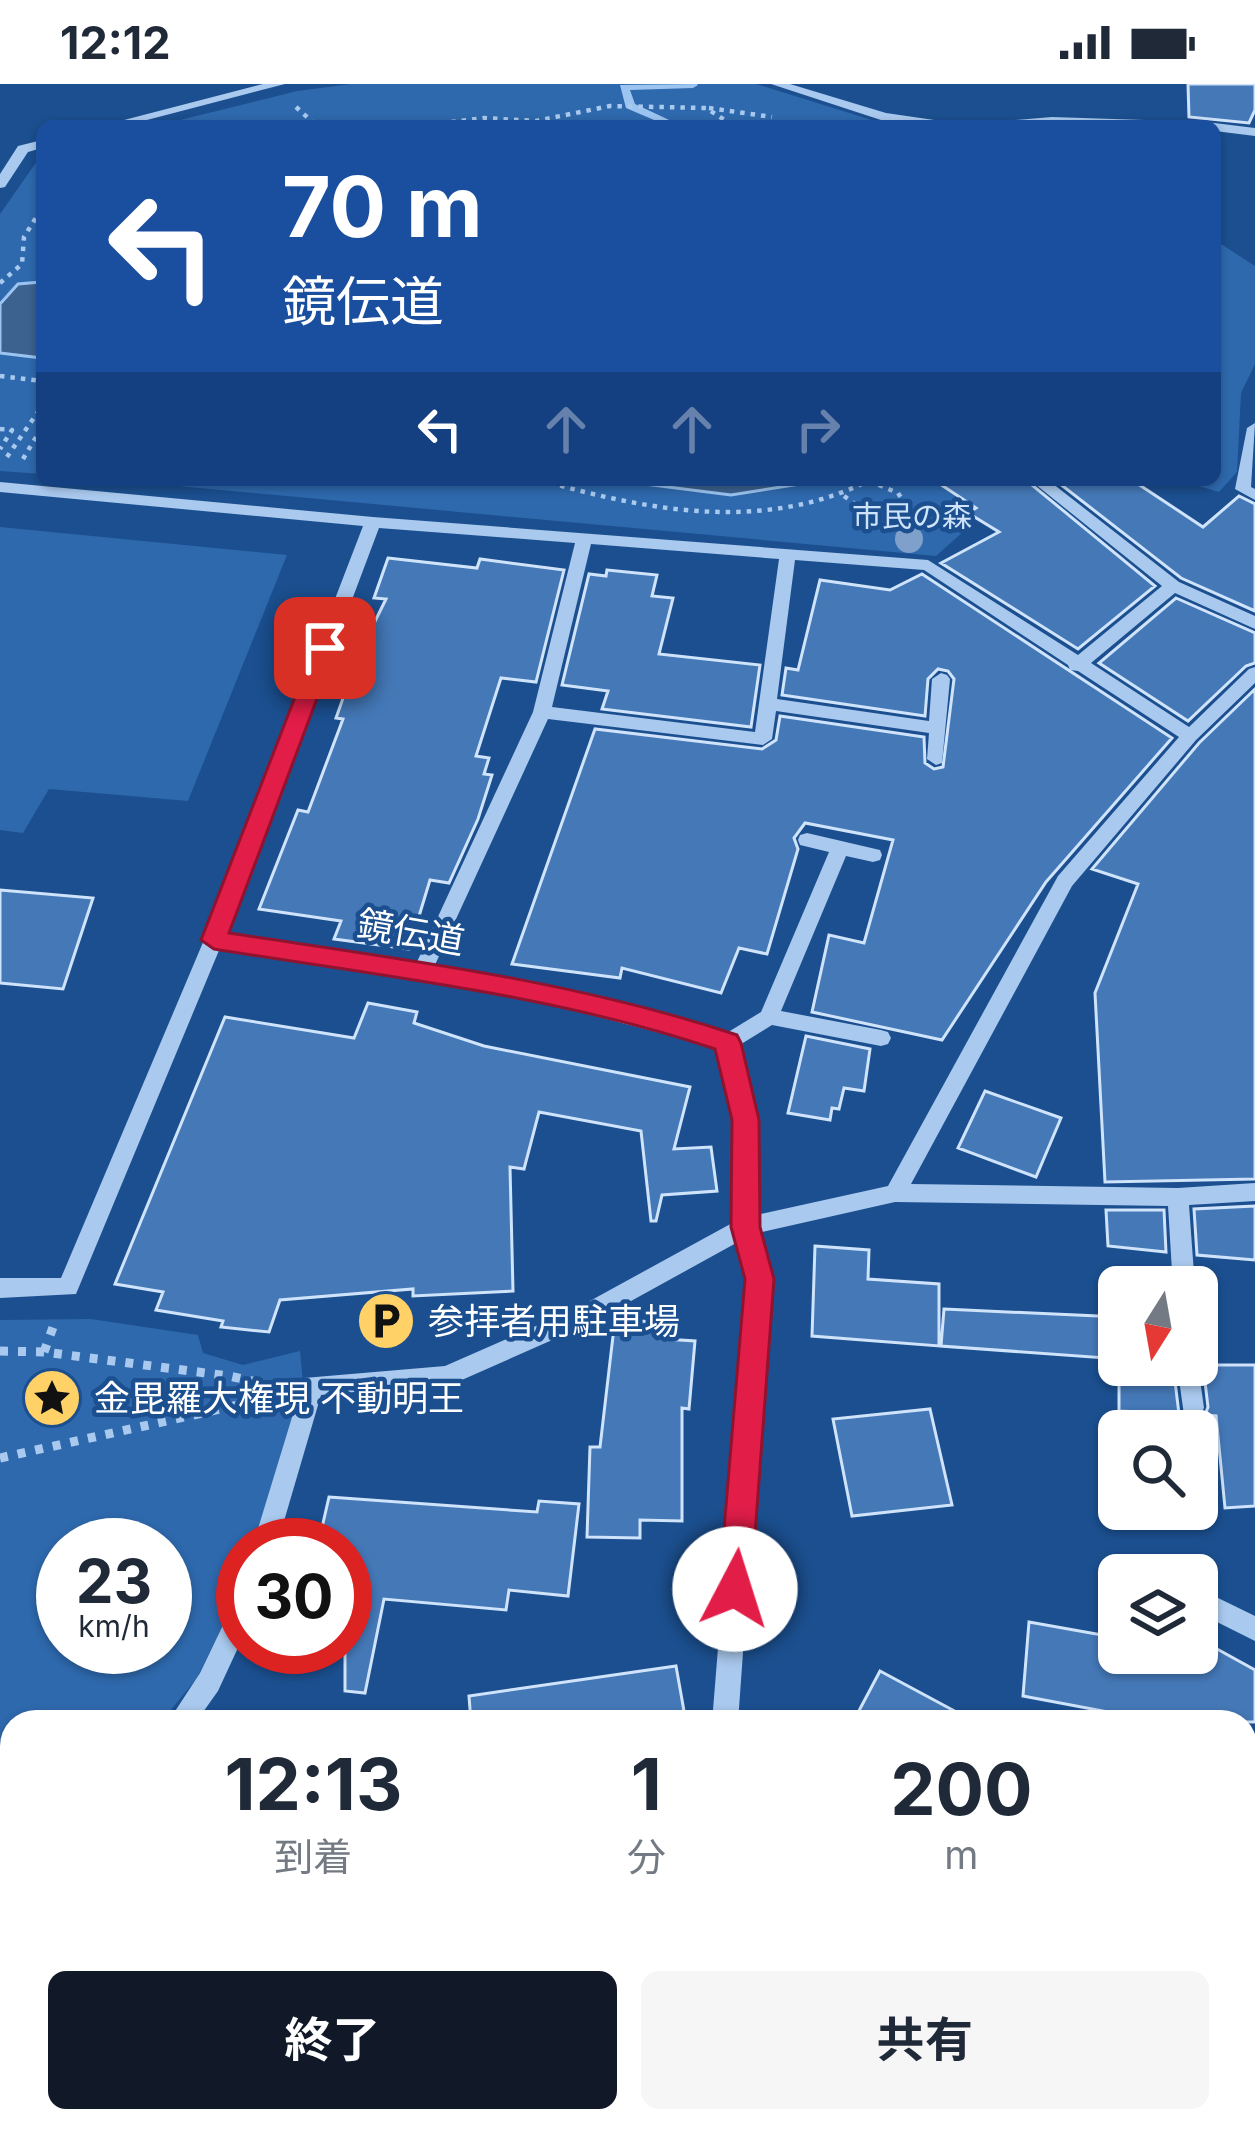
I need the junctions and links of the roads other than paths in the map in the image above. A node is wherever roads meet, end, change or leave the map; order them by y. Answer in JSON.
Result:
{"nodes":[{"id":1,"x":278,"y":84,"type":"edge"},
{"id":2,"x":777,"y":84,"type":"edge"},
{"id":3,"x":132,"y":120,"type":"edge"},
{"id":4,"x":905,"y":120,"type":"edge"},
{"id":5,"x":1221,"y":128,"type":"edge"},
{"id":6,"x":1255,"y":132,"type":"edge"},
{"id":7,"x":36,"y":145,"type":"edge"},
{"id":8,"x":0,"y":184,"type":"edge"},
{"id":9,"x":1255,"y":428,"type":"edge"},
{"id":10,"x":1047,"y":486,"type":"edge"},
{"id":11,"x":0,"y":487,"type":"edge"},
{"id":12,"x":1255,"y":495,"type":"edge"},
{"id":13,"x":373,"y":522,"type":"junction"},
{"id":14,"x":585,"y":536,"type":"junction"},
{"id":15,"x":788,"y":554,"type":"junction"},
{"id":16,"x":1173,"y":586,"type":"junction"},
{"id":17,"x":1255,"y":623,"type":"edge"},
{"id":18,"x":1076,"y":666,"type":"junction"},
{"id":19,"x":1255,"y":673,"type":"edge"},
{"id":20,"x":941,"y":679,"type":"dead end"},
{"id":21,"x":770,"y":704,"type":"junction"},
{"id":22,"x":542,"y":712,"type":"junction"},
{"id":23,"x":938,"y":728,"type":"junction"},
{"id":24,"x":1190,"y":736,"type":"junction"},
{"id":25,"x":936,"y":759,"type":"dead end"},
{"id":26,"x":807,"y":840,"type":"dead end"},
{"id":27,"x":840,"y":848,"type":"junction"},
{"id":28,"x":873,"y":855,"type":"dead end"},
{"id":29,"x":214,"y":940,"type":"junction"},
{"id":30,"x":422,"y":972,"type":"junction"},
{"id":31,"x":769,"y":1017,"type":"junction"},
{"id":32,"x":881,"y":1038,"type":"dead end"},
{"id":33,"x":727,"y":1043,"type":"junction"},
{"id":34,"x":1255,"y":1192,"type":"edge"},
{"id":35,"x":895,"y":1193,"type":"junction"},
{"id":36,"x":1178,"y":1197,"type":"junction"},
{"id":37,"x":746,"y":1227,"type":"junction"},
{"id":38,"x":1183,"y":1266,"type":"edge"},
{"id":39,"x":0,"y":1288,"type":"edge"},
{"id":40,"x":1190,"y":1386,"type":"edge"},
{"id":41,"x":1192,"y":1408,"type":"dead end"},
{"id":42,"x":273,"y":1518,"type":"edge"},
{"id":43,"x":1218,"y":1610,"type":"edge"},
{"id":44,"x":1255,"y":1629,"type":"edge"},
{"id":45,"x":216,"y":1667,"type":"edge"},
{"id":46,"x":189,"y":1710,"type":"edge"},
{"id":47,"x":726,"y":1710,"type":"edge"}],
"edges":[{"from":1,"to":3,"type":"street"},
{"from":2,"to":4,"type":"street"},
{"from":5,"to":6,"type":"street"},
{"from":7,"to":8,"type":"street"},
{"from":9,"to":12,"type":"street"},
{"from":10,"to":16,"type":"street"},
{"from":11,"to":13,"type":"street"},
{"from":13,"to":14,"type":"street"},
{"from":13,"to":29,"type":"street"},
{"from":14,"to":15,"type":"street"},
{"from":14,"to":22,"type":"street"},
{"from":15,"to":18,"type":"street"},
{"from":15,"to":21,"type":"street"},
{"from":16,"to":17,"type":"street"},
{"from":16,"to":18,"type":"street"},
{"from":18,"to":24,"type":"street"},
{"from":19,"to":24,"type":"street"},
{"from":20,"to":23,"type":"street"},
{"from":21,"to":22,"type":"street"},
{"from":21,"to":23,"type":"street"},
{"from":22,"to":30,"type":"street"},
{"from":23,"to":25,"type":"street"},
{"from":24,"to":35,"type":"street"},
{"from":26,"to":27,"type":"street"},
{"from":27,"to":28,"type":"street"},
{"from":27,"to":31,"type":"street"},
{"from":29,"to":30,"type":"street","name":"鏡伝道"},
{"from":29,"to":39,"type":"street"},
{"from":30,"to":33,"type":"street","name":"鏡伝道"},
{"from":31,"to":32,"type":"street"},
{"from":31,"to":33,"type":"street"},
{"from":33,"to":37,"type":"street"},
{"from":34,"to":36,"type":"street"},
{"from":35,"to":36,"type":"street"},
{"from":35,"to":37,"type":"street"},
{"from":36,"to":38,"type":"street"},
{"from":37,"to":42,"type":"street"},
{"from":37,"to":47,"type":"street"},
{"from":40,"to":41,"type":"street"},
{"from":43,"to":44,"type":"street"},
{"from":45,"to":46,"type":"street"}]}
